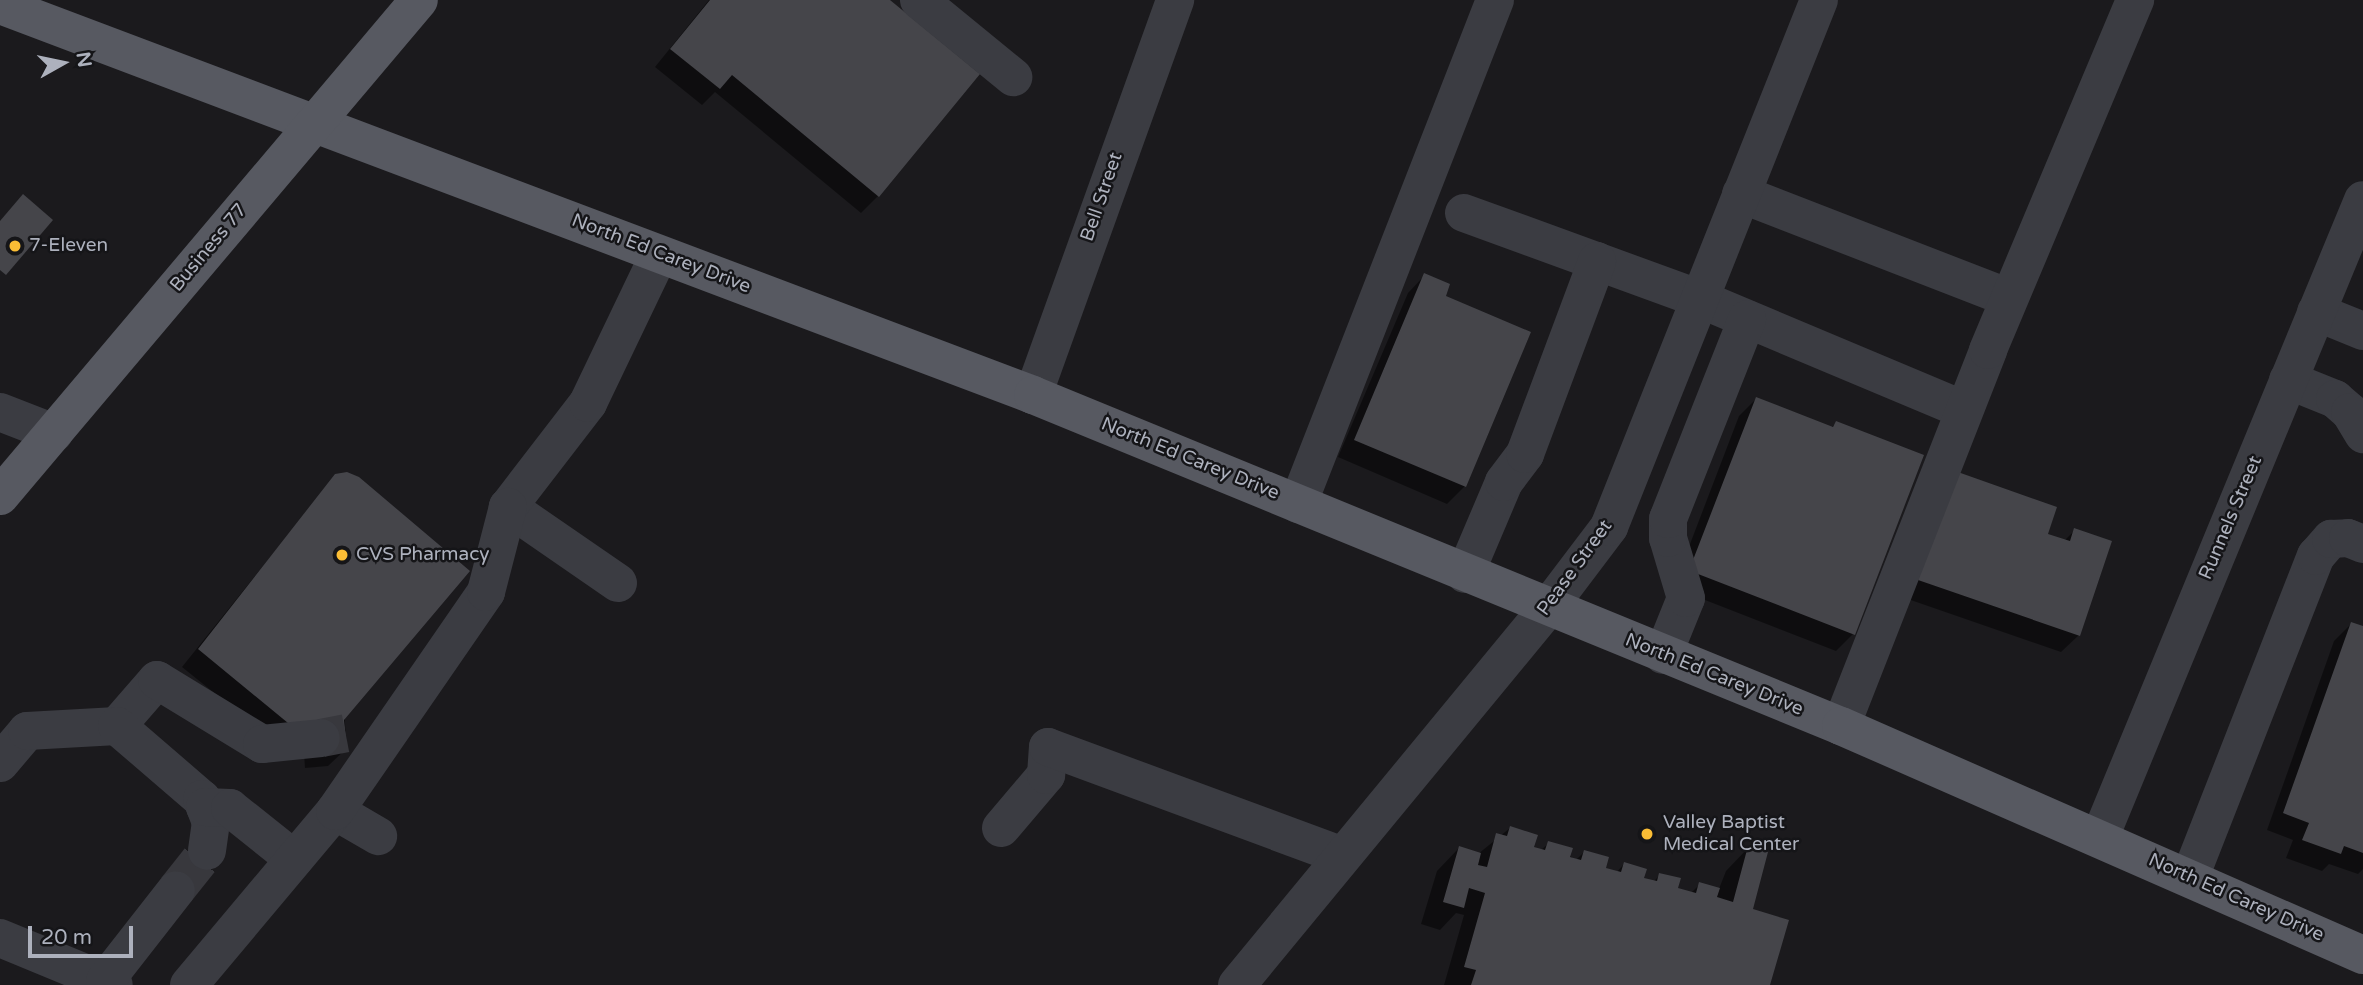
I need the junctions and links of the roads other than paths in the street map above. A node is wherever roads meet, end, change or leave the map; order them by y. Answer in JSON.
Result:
{"nodes":[{"id":1,"x":419,"y":0,"type":"edge"},
{"id":2,"x":919,"y":0,"type":"edge"},
{"id":3,"x":1175,"y":0,"type":"edge"},
{"id":4,"x":1495,"y":0,"type":"edge"},
{"id":5,"x":1819,"y":0,"type":"edge"},
{"id":6,"x":2135,"y":0,"type":"edge"},
{"id":7,"x":0,"y":5,"type":"edge"},
{"id":8,"x":1013,"y":77,"type":"dead end"},
{"id":9,"x":317,"y":124,"type":"junction"},
{"id":10,"x":1741,"y":194,"type":"junction"},
{"id":11,"x":2363,"y":200,"type":"edge"},
{"id":12,"x":1464,"y":213,"type":"dead end"},
{"id":13,"x":659,"y":254,"type":"junction"},
{"id":14,"x":1597,"y":261,"type":"junction"},
{"id":15,"x":2009,"y":298,"type":"junction"},
{"id":16,"x":1700,"y":299,"type":"junction"},
{"id":17,"x":2316,"y":312,"type":"junction"},
{"id":18,"x":1747,"y":319,"type":"junction"},
{"id":19,"x":2363,"y":331,"type":"edge"},
{"id":20,"x":2288,"y":380,"type":"junction"},
{"id":21,"x":1033,"y":395,"type":"junction"},
{"id":22,"x":1964,"y":410,"type":"junction"},
{"id":23,"x":0,"y":412,"type":"edge"},
{"id":24,"x":54,"y":433,"type":"junction"},
{"id":25,"x":2363,"y":434,"type":"edge"},
{"id":26,"x":0,"y":496,"type":"edge"},
{"id":27,"x":1298,"y":504,"type":"junction"},
{"id":28,"x":508,"y":507,"type":"junction"},
{"id":29,"x":2363,"y":544,"type":"edge"},
{"id":30,"x":1465,"y":574,"type":"junction"},
{"id":31,"x":618,"y":583,"type":"dead end"},
{"id":32,"x":1548,"y":609,"type":"junction"},
{"id":33,"x":1662,"y":655,"type":"junction"},
{"id":34,"x":391,"y":723,"type":"junction"},
{"id":35,"x":117,"y":726,"type":"junction"},
{"id":36,"x":1841,"y":726,"type":"junction"},
{"id":37,"x":0,"y":763,"type":"edge"},
{"id":38,"x":205,"y":807,"type":"junction"},
{"id":39,"x":335,"y":811,"type":"junction"},
{"id":40,"x":1001,"y":828,"type":"dead end"},
{"id":41,"x":377,"y":836,"type":"dead end"},
{"id":42,"x":2100,"y":837,"type":"junction"},
{"id":43,"x":207,"y":851,"type":"tunnel mouth"},
{"id":44,"x":1342,"y":856,"type":"junction"},
{"id":45,"x":294,"y":859,"type":"junction"},
{"id":46,"x":2190,"y":877,"type":"junction"},
{"id":47,"x":176,"y":890,"type":"tunnel mouth"},
{"id":48,"x":0,"y":939,"type":"edge"},
{"id":49,"x":2363,"y":953,"type":"edge"},
{"id":50,"x":1246,"y":981,"type":"edge"},
{"id":51,"x":109,"y":983,"type":"edge"},
{"id":52,"x":188,"y":985,"type":"edge"}],
"edges":[{"from":1,"to":9,"type":"main road","name":"Business 77"},
{"from":2,"to":8,"type":"street"},
{"from":3,"to":21,"type":"street","name":"Bell Street"},
{"from":4,"to":27,"type":"street"},
{"from":5,"to":10,"type":"street","name":"Pease Street"},
{"from":6,"to":15,"type":"street"},
{"from":7,"to":9,"type":"main road","name":"North Ed Carey Drive"},
{"from":9,"to":13,"type":"main road","name":"North Ed Carey Drive"},
{"from":9,"to":24,"type":"main road","name":"Business 77"},
{"from":10,"to":15,"type":"street"},
{"from":10,"to":16,"type":"street","name":"Pease Street"},
{"from":11,"to":17,"type":"street","name":"Runnels Street"},
{"from":12,"to":14,"type":"street"},
{"from":13,"to":21,"type":"main road","name":"North Ed Carey Drive"},
{"from":13,"to":28,"type":"street"},
{"from":14,"to":16,"type":"street"},
{"from":14,"to":30,"type":"street"},
{"from":15,"to":22,"type":"street"},
{"from":16,"to":18,"type":"street"},
{"from":16,"to":32,"type":"street","name":"Pease Street"},
{"from":17,"to":19,"type":"street"},
{"from":17,"to":20,"type":"street","name":"Runnels Street"},
{"from":18,"to":22,"type":"street"},
{"from":18,"to":33,"type":"street"},
{"from":20,"to":25,"type":"street"},
{"from":20,"to":42,"type":"street","name":"Runnels Street"},
{"from":21,"to":27,"type":"main road","name":"North Ed Carey Drive"},
{"from":22,"to":36,"type":"street"},
{"from":23,"to":24,"type":"street"},
{"from":24,"to":26,"type":"main road","name":"Business 77"},
{"from":27,"to":30,"type":"main road","name":"North Ed Carey Drive"},
{"from":28,"to":31,"type":"street"},
{"from":28,"to":34,"type":"street"},
{"from":29,"to":46,"type":"street"},
{"from":30,"to":32,"type":"main road","name":"North Ed Carey Drive"},
{"from":32,"to":33,"type":"main road","name":"North Ed Carey Drive"},
{"from":32,"to":44,"type":"street","name":"Pease Street"},
{"from":33,"to":36,"type":"main road","name":"North Ed Carey Drive"},
{"from":34,"to":35,"type":"street"},
{"from":34,"to":39,"type":"street"},
{"from":35,"to":37,"type":"street"},
{"from":35,"to":38,"type":"street"},
{"from":36,"to":42,"type":"main road","name":"North Ed Carey Drive"},
{"from":38,"to":43,"type":"street"},
{"from":38,"to":45,"type":"street"},
{"from":39,"to":41,"type":"street"},
{"from":39,"to":45,"type":"street"},
{"from":40,"to":44,"type":"street"},
{"from":42,"to":46,"type":"main road","name":"North Ed Carey Drive"},
{"from":44,"to":50,"type":"street","name":"Pease Street"},
{"from":45,"to":52,"type":"street"},
{"from":46,"to":49,"type":"main road","name":"North Ed Carey Drive"},
{"from":47,"to":51,"type":"street"},
{"from":48,"to":51,"type":"street"}]}
